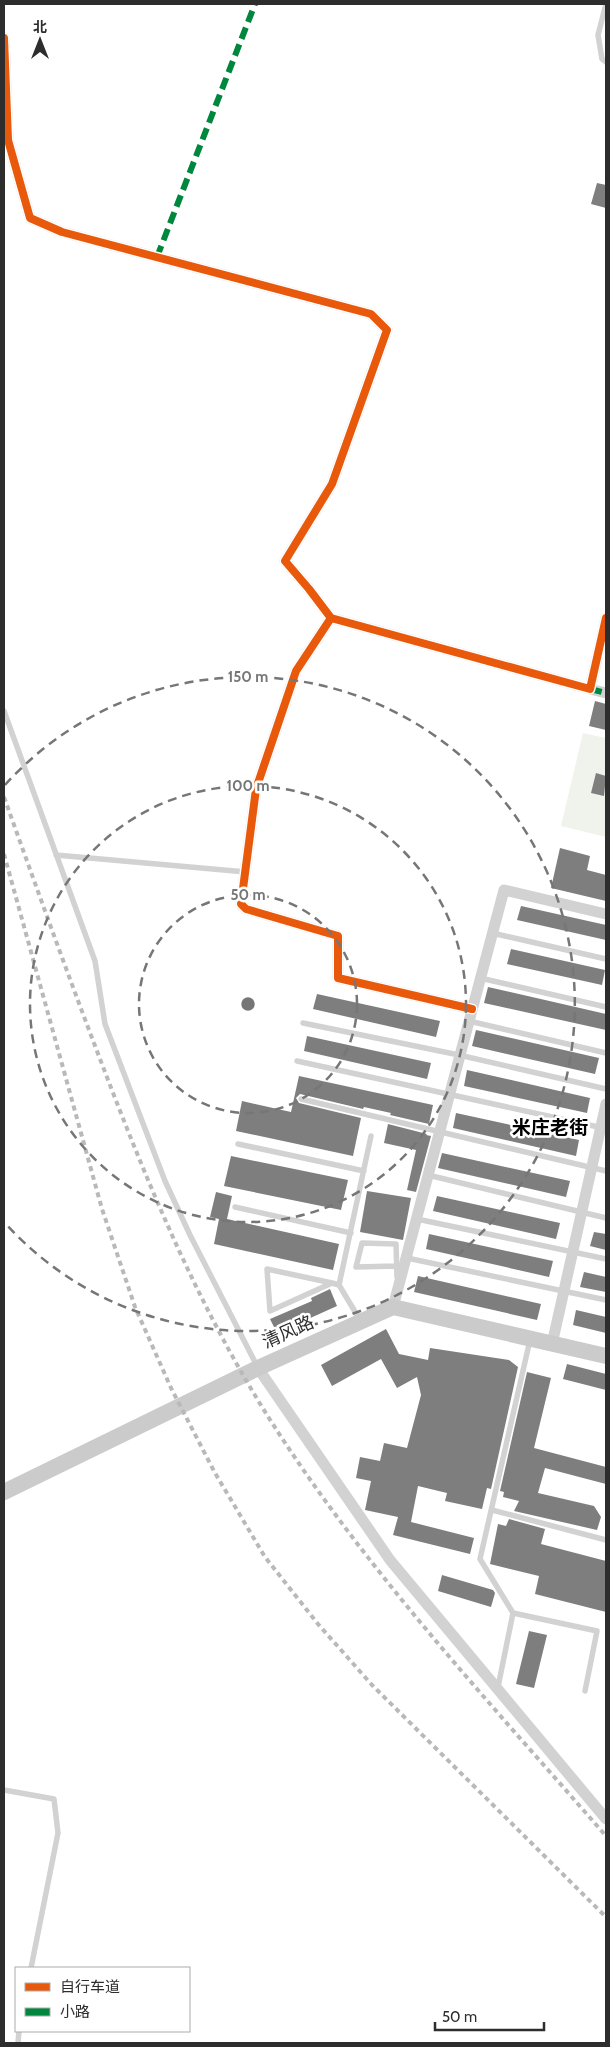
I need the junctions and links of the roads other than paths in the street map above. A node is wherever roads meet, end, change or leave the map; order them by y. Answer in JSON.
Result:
{"nodes":[{"id":1,"x":606,"y":4,"type":"edge"},
{"id":2,"x":4,"y":38,"type":"edge"},
{"id":3,"x":606,"y":62,"type":"edge"},
{"id":4,"x":330,"y":618,"type":"junction"},
{"id":5,"x":606,"y":618,"type":"edge"},
{"id":6,"x":590,"y":689,"type":"junction"},
{"id":7,"x":606,"y":693,"type":"edge"},
{"id":8,"x":4,"y":711,"type":"edge"},
{"id":9,"x":56,"y":855,"type":"junction"},
{"id":10,"x":246,"y":872,"type":"junction"},
{"id":11,"x":606,"y":914,"type":"edge"},
{"id":12,"x":492,"y":933,"type":"junction"},
{"id":13,"x":606,"y":959,"type":"edge"},
{"id":14,"x":480,"y":978,"type":"junction"},
{"id":15,"x":606,"y":1007,"type":"edge"},
{"id":16,"x":472,"y":1009,"type":"junction"},
{"id":17,"x":468,"y":1021,"type":"junction"},
{"id":18,"x":303,"y":1023,"type":"dead end"},
{"id":19,"x":606,"y":1052,"type":"edge"},
{"id":20,"x":460,"y":1056,"type":"junction"},
{"id":21,"x":297,"y":1061,"type":"dead end"},
{"id":22,"x":606,"y":1089,"type":"edge"},
{"id":23,"x":450,"y":1093,"type":"junction"},
{"id":24,"x":301,"y":1099,"type":"dead end"},
{"id":25,"x":606,"y":1104,"type":"edge"},
{"id":26,"x":604,"y":1128,"type":"edge"},
{"id":27,"x":440,"y":1132,"type":"junction"},
{"id":28,"x":371,"y":1136,"type":"dead end"},
{"id":29,"x":238,"y":1144,"type":"dead end"},
{"id":30,"x":592,"y":1168,"type":"junction"},
{"id":31,"x":364,"y":1170,"type":"junction"},
{"id":32,"x":606,"y":1171,"type":"edge"},
{"id":33,"x":428,"y":1175,"type":"junction"},
{"id":34,"x":235,"y":1207,"type":"dead end"},
{"id":35,"x":582,"y":1212,"type":"junction"},
{"id":36,"x":606,"y":1218,"type":"edge"},
{"id":37,"x":417,"y":1219,"type":"junction"},
{"id":38,"x":351,"y":1233,"type":"junction"},
{"id":39,"x":573,"y":1252,"type":"junction"},
{"id":40,"x":407,"y":1258,"type":"junction"},
{"id":41,"x":606,"y":1259,"type":"edge"},
{"id":42,"x":396,"y":1266,"type":"junction"},
{"id":43,"x":332,"y":1283,"type":"junction"},
{"id":44,"x":339,"y":1285,"type":"junction"},
{"id":45,"x":398,"y":1289,"type":"junction"},
{"id":46,"x":564,"y":1291,"type":"junction"},
{"id":47,"x":606,"y":1300,"type":"edge"},
{"id":48,"x":394,"y":1307,"type":"junction"},
{"id":49,"x":361,"y":1322,"type":"junction"},
{"id":50,"x":531,"y":1338,"type":"junction"},
{"id":51,"x":552,"y":1344,"type":"junction"},
{"id":52,"x":606,"y":1356,"type":"edge"},
{"id":53,"x":258,"y":1368,"type":"junction"},
{"id":54,"x":4,"y":1492,"type":"edge"},
{"id":55,"x":492,"y":1510,"type":"junction"},
{"id":56,"x":606,"y":1540,"type":"edge"},
{"id":57,"x":513,"y":1613,"type":"junction"},
{"id":58,"x":498,"y":1688,"type":"junction"},
{"id":59,"x":585,"y":1691,"type":"dead end"},
{"id":60,"x":4,"y":1790,"type":"edge"},
{"id":61,"x":606,"y":1819,"type":"edge"},
{"id":62,"x":32,"y":1967,"type":"edge"}],
"edges":[{"from":1,"to":3,"type":"lane"},
{"from":2,"to":4,"type":"street"},
{"from":4,"to":6,"type":"street"},
{"from":4,"to":10,"type":"street"},
{"from":5,"to":6,"type":"street"},
{"from":6,"to":7,"type":"street"},
{"from":8,"to":9,"type":"lane"},
{"from":9,"to":10,"type":"lane"},
{"from":9,"to":53,"type":"lane"},
{"from":10,"to":16,"type":"street"},
{"from":11,"to":12,"type":"street"},
{"from":12,"to":13,"type":"lane"},
{"from":12,"to":14,"type":"street"},
{"from":14,"to":15,"type":"lane"},
{"from":14,"to":16,"type":"street"},
{"from":16,"to":17,"type":"street"},
{"from":17,"to":19,"type":"lane"},
{"from":17,"to":20,"type":"street"},
{"from":18,"to":20,"type":"lane"},
{"from":20,"to":22,"type":"lane"},
{"from":20,"to":23,"type":"street"},
{"from":21,"to":23,"type":"lane"},
{"from":23,"to":26,"type":"lane"},
{"from":23,"to":27,"type":"street"},
{"from":24,"to":27,"type":"lane"},
{"from":25,"to":26,"type":"street"},
{"from":26,"to":30,"type":"street"},
{"from":27,"to":30,"type":"lane"},
{"from":27,"to":33,"type":"street"},
{"from":28,"to":31,"type":"lane"},
{"from":29,"to":31,"type":"lane"},
{"from":30,"to":32,"type":"lane"},
{"from":30,"to":35,"type":"street"},
{"from":31,"to":38,"type":"lane"},
{"from":33,"to":35,"type":"lane"},
{"from":33,"to":37,"type":"street"},
{"from":34,"to":38,"type":"lane"},
{"from":35,"to":36,"type":"lane"},
{"from":35,"to":39,"type":"street"},
{"from":37,"to":39,"type":"lane"},
{"from":37,"to":40,"type":"street"},
{"from":38,"to":44,"type":"lane"},
{"from":39,"to":41,"type":"lane"},
{"from":39,"to":46,"type":"street"},
{"from":40,"to":45,"type":"street"},
{"from":40,"to":46,"type":"lane"},
{"from":42,"to":42,"type":"lane"},
{"from":42,"to":45,"type":"lane"},
{"from":43,"to":43,"type":"lane"},
{"from":43,"to":44,"type":"lane"},
{"from":44,"to":49,"type":"lane"},
{"from":45,"to":48,"type":"street"},
{"from":46,"to":47,"type":"lane"},
{"from":46,"to":51,"type":"street"},
{"from":48,"to":49,"type":"main road","name":"清风路"},
{"from":48,"to":50,"type":"main road"},
{"from":49,"to":53,"type":"main road","name":"清风路"},
{"from":50,"to":51,"type":"main road"},
{"from":50,"to":55,"type":"lane"},
{"from":51,"to":52,"type":"main road"},
{"from":53,"to":54,"type":"main road","name":"清风路"},
{"from":53,"to":58,"type":"street"},
{"from":55,"to":56,"type":"lane"},
{"from":55,"to":57,"type":"lane"},
{"from":57,"to":58,"type":"lane"},
{"from":57,"to":59,"type":"lane"},
{"from":58,"to":61,"type":"street"},
{"from":60,"to":62,"type":"lane"}]}
